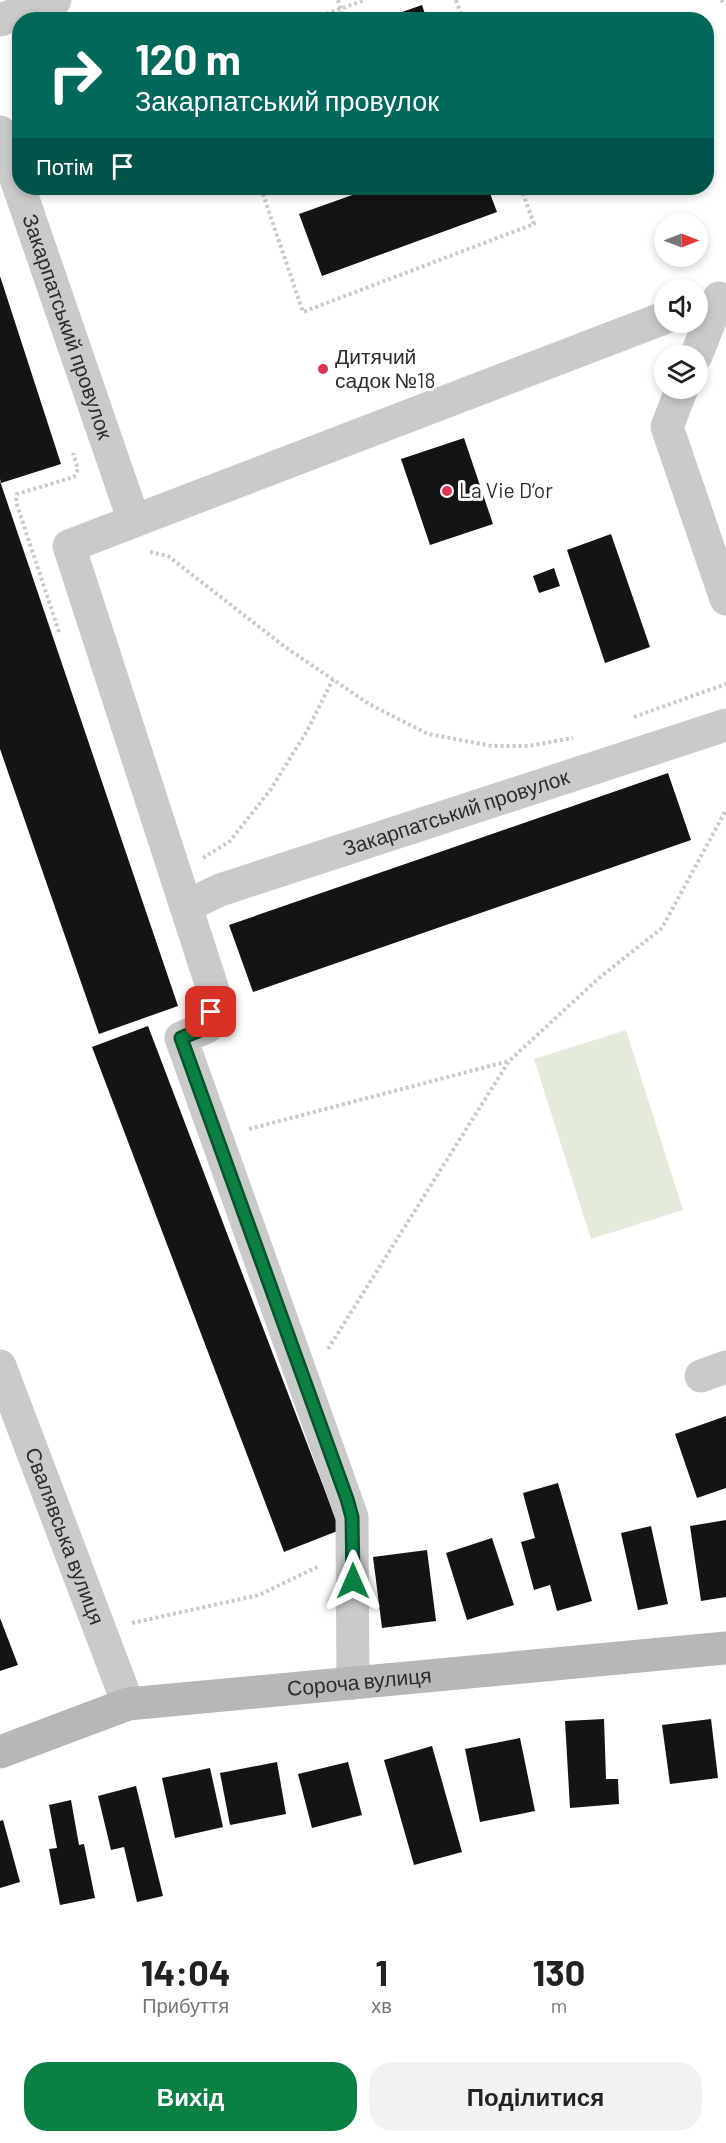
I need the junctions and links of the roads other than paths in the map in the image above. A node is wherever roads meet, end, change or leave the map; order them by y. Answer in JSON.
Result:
{"nodes":[{"id":1,"x":55,"y":0,"type":"edge"},
{"id":2,"x":22,"y":12,"type":"edge"},
{"id":3,"x":0,"y":132,"type":"edge"},
{"id":4,"x":12,"y":167,"type":"edge"},
{"id":5,"x":22,"y":195,"type":"edge"},
{"id":6,"x":714,"y":299,"type":"edge"},
{"id":7,"x":654,"y":322,"type":"edge"},
{"id":8,"x":699,"y":345,"type":"edge"},
{"id":9,"x":678,"y":399,"type":"edge"},
{"id":10,"x":134,"y":521,"type":"junction"},
{"id":11,"x":726,"y":599,"type":"edge"},
{"id":12,"x":726,"y":725,"type":"edge"},
{"id":13,"x":187,"y":906,"type":"junction"},
{"id":14,"x":0,"y":1366,"type":"edge"},
{"id":15,"x":726,"y":1648,"type":"edge"},
{"id":16,"x":353,"y":1683,"type":"junction"},
{"id":17,"x":128,"y":1704,"type":"junction"},
{"id":18,"x":0,"y":1752,"type":"edge"}],
"edges":[{"from":1,"to":2,"type":"street"},
{"from":3,"to":4,"type":"street","name":"Закарпатський провулок"},
{"from":5,"to":10,"type":"street","name":"Закарпатський провулок"},
{"from":6,"to":8,"type":"street"},
{"from":7,"to":10,"type":"street"},
{"from":9,"to":11,"type":"street"},
{"from":10,"to":13,"type":"street"},
{"from":12,"to":13,"type":"street","name":"Закарпатський провулок"},
{"from":13,"to":16,"type":"street"},
{"from":14,"to":17,"type":"street","name":"Свалявська вулиця"},
{"from":15,"to":16,"type":"main road","name":"Сороча вулиця"},
{"from":16,"to":17,"type":"main road","name":"Сороча вулиця"},
{"from":17,"to":18,"type":"main road","name":"Сороча вулиця"}]}
